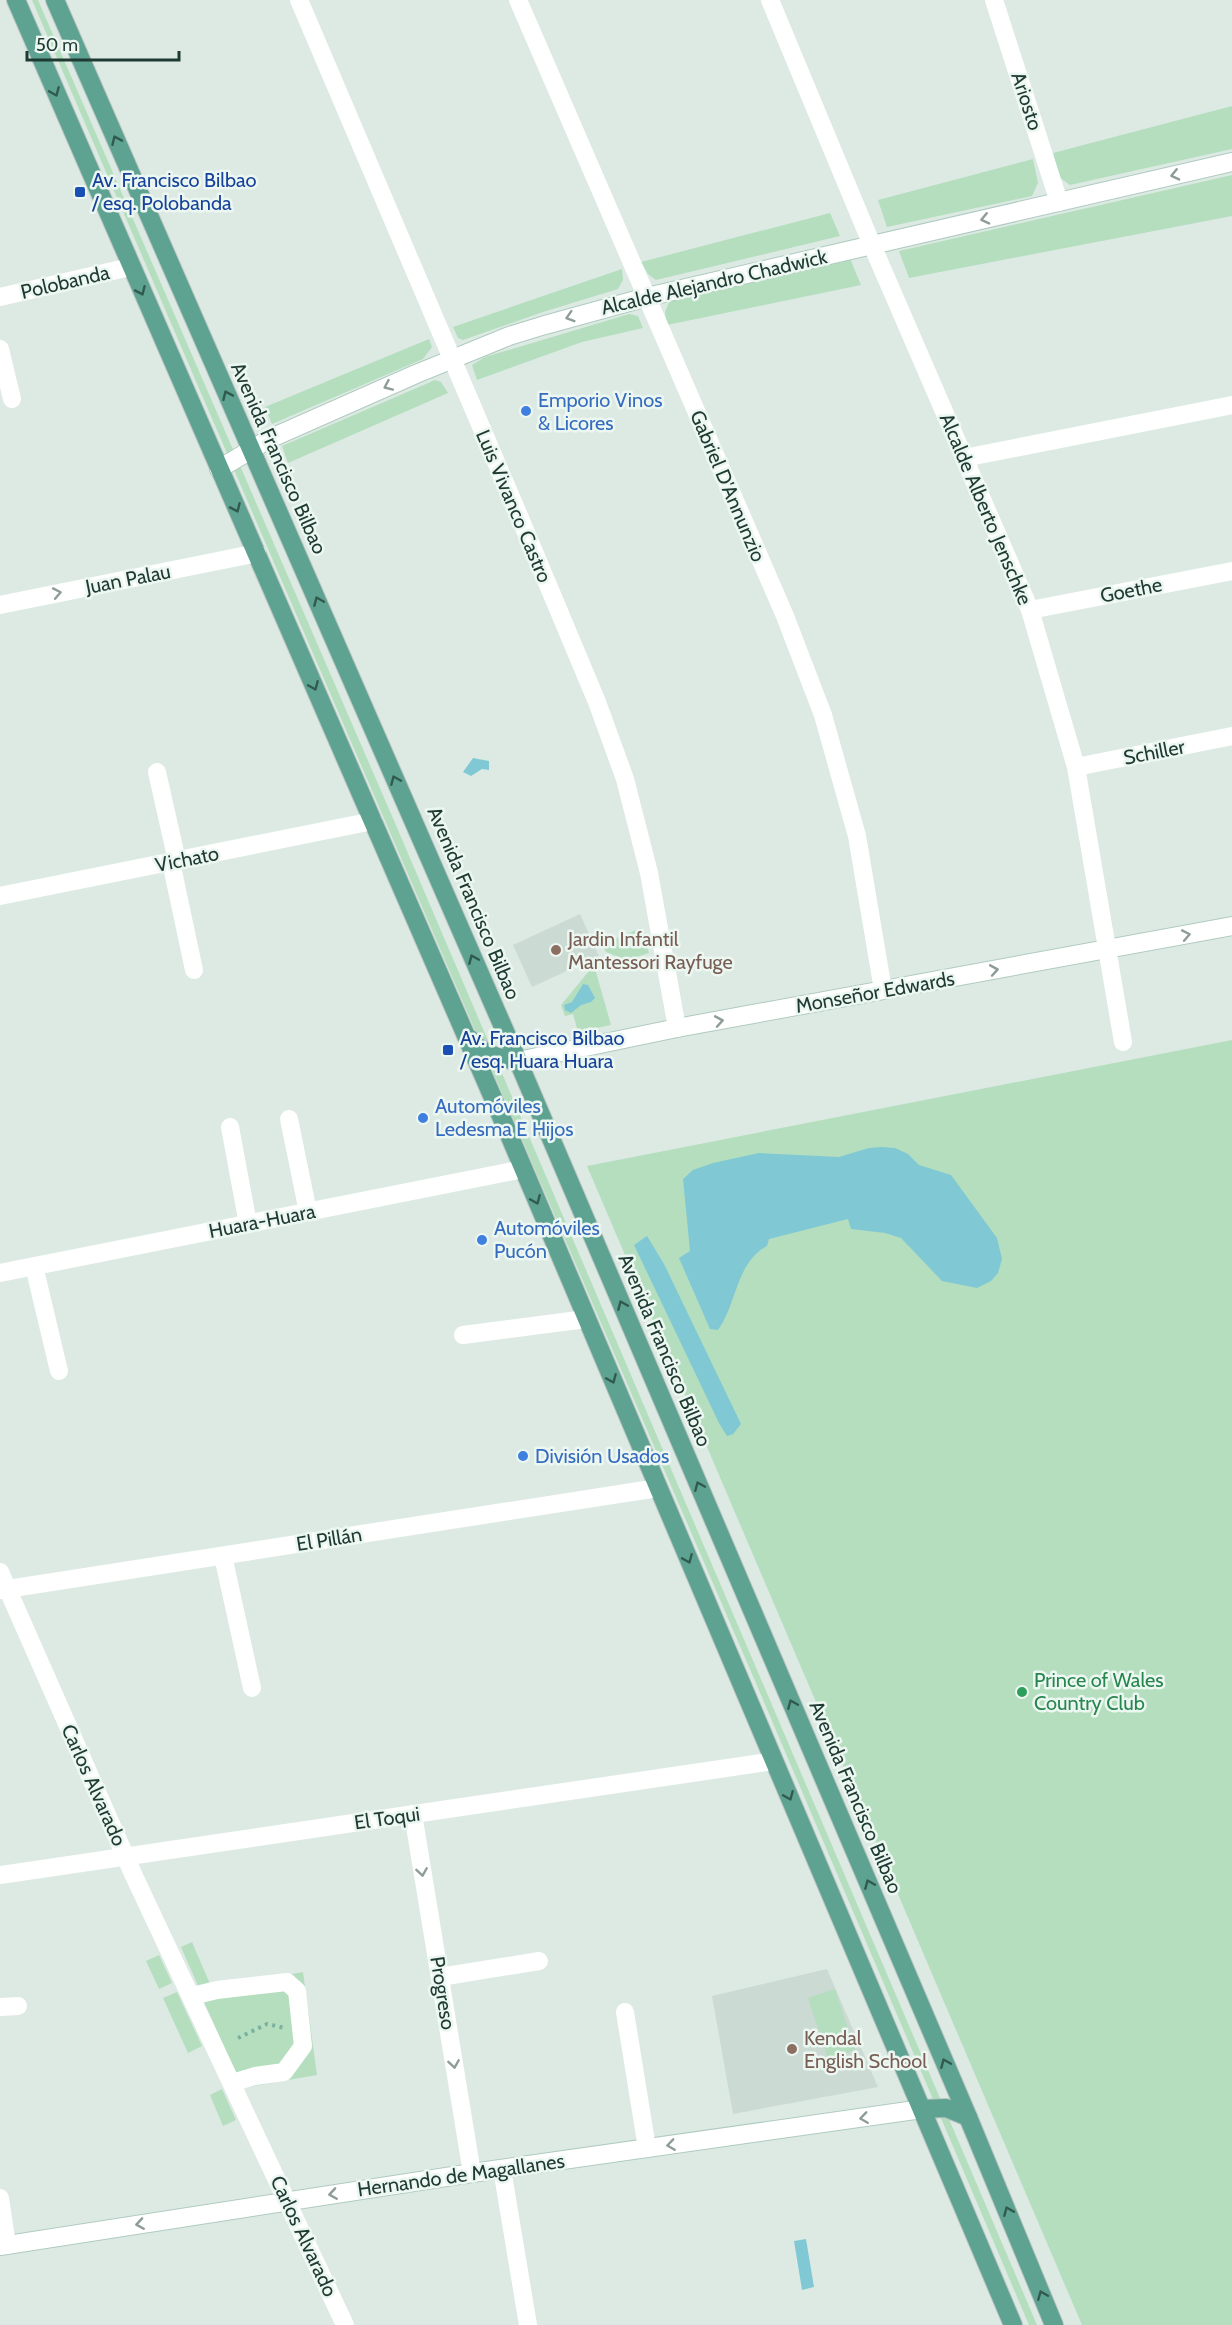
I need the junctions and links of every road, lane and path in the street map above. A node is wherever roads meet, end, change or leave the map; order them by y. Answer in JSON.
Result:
{"nodes":[{"id":1,"x":16,"y":0,"type":"edge"},
{"id":2,"x":55,"y":0,"type":"edge"},
{"id":3,"x":299,"y":0,"type":"edge"},
{"id":4,"x":518,"y":0,"type":"edge"},
{"id":5,"x":770,"y":0,"type":"edge"},
{"id":6,"x":994,"y":0,"type":"edge"},
{"id":7,"x":1232,"y":162,"type":"edge"},
{"id":8,"x":1059,"y":202,"type":"junction"},
{"id":9,"x":872,"y":245,"type":"junction"},
{"id":10,"x":130,"y":267,"type":"junction"},
{"id":11,"x":0,"y":297,"type":"edge"},
{"id":12,"x":646,"y":297,"type":"junction"},
{"id":13,"x":0,"y":349,"type":"edge"},
{"id":14,"x":451,"y":360,"type":"junction"},
{"id":15,"x":12,"y":399,"type":"dead end"},
{"id":16,"x":1232,"y":405,"type":"edge"},
{"id":17,"x":251,"y":449,"type":"junction"},
{"id":18,"x":964,"y":458,"type":"junction"},
{"id":19,"x":219,"y":469,"type":"junction"},
{"id":20,"x":257,"y":553,"type":"junction"},
{"id":21,"x":1232,"y":571,"type":"edge"},
{"id":22,"x":0,"y":605,"type":"edge"},
{"id":23,"x":1030,"y":610,"type":"junction"},
{"id":24,"x":1232,"y":736,"type":"edge"},
{"id":25,"x":1076,"y":767,"type":"junction"},
{"id":26,"x":157,"y":772,"type":"dead end"},
{"id":27,"x":373,"y":821,"type":"junction"},
{"id":28,"x":174,"y":861,"type":"junction"},
{"id":29,"x":0,"y":896,"type":"edge"},
{"id":30,"x":1232,"y":926,"type":"edge"},
{"id":31,"x":1108,"y":950,"type":"junction"},
{"id":32,"x":194,"y":970,"type":"dead end"},
{"id":33,"x":883,"y":990,"type":"junction"},
{"id":34,"x":677,"y":1028,"type":"junction"},
{"id":35,"x":463,"y":1030,"type":"junction"},
{"id":36,"x":1123,"y":1042,"type":"dead end"},
{"id":37,"x":518,"y":1061,"type":"junction"},
{"id":38,"x":289,"y":1119,"type":"dead end"},
{"id":39,"x":230,"y":1127,"type":"dead end"},
{"id":40,"x":523,"y":1169,"type":"junction"},
{"id":41,"x":308,"y":1212,"type":"junction"},
{"id":42,"x":248,"y":1224,"type":"junction"},
{"id":43,"x":34,"y":1266,"type":"junction"},
{"id":44,"x":0,"y":1273,"type":"edge"},
{"id":45,"x":586,"y":1318,"type":"junction"},
{"id":46,"x":463,"y":1335,"type":"dead end"},
{"id":47,"x":59,"y":1371,"type":"dead end"},
{"id":48,"x":658,"y":1488,"type":"junction"},
{"id":49,"x":223,"y":1556,"type":"junction"},
{"id":50,"x":2,"y":1584,"type":"edge"},
{"id":51,"x":252,"y":1688,"type":"dead end"},
{"id":52,"x":774,"y":1761,"type":"junction"},
{"id":53,"x":413,"y":1814,"type":"junction"},
{"id":54,"x":126,"y":1857,"type":"junction"},
{"id":55,"x":0,"y":1875,"type":"edge"},
{"id":56,"x":539,"y":1961,"type":"dead end"},
{"id":57,"x":440,"y":1977,"type":"junction"},
{"id":58,"x":192,"y":1996,"type":"junction"},
{"id":59,"x":625,"y":2012,"type":"dead end"},
{"id":60,"x":302,"y":2034,"type":"junction"},
{"id":61,"x":238,"y":2038,"type":"dead end"},
{"id":62,"x":231,"y":2083,"type":"junction"},
{"id":63,"x":922,"y":2109,"type":"junction"},
{"id":64,"x":968,"y":2117,"type":"junction"},
{"id":65,"x":647,"y":2148,"type":"junction"},
{"id":66,"x":502,"y":2169,"type":"junction"},
{"id":67,"x":472,"y":2173,"type":"junction"},
{"id":68,"x":0,"y":2198,"type":"edge"},
{"id":69,"x":287,"y":2201,"type":"junction"},
{"id":70,"x":4,"y":2245,"type":"edge"},
{"id":71,"x":345,"y":2325,"type":"edge"},
{"id":72,"x":528,"y":2325,"type":"edge"},
{"id":73,"x":1013,"y":2325,"type":"edge"},
{"id":74,"x":1054,"y":2325,"type":"edge"}],
"edges":[{"from":1,"to":10,"type":"main road","one_way":true},
{"from":17,"to":2,"type":"main road","name":"Avenida Francisco Bilbao","one_way":true},
{"from":3,"to":14,"type":"street","name":"Luis Vivanco Castro"},
{"from":4,"to":12,"type":"street","name":"Gabriel D'Annunzio"},
{"from":5,"to":9,"type":"street","name":"Alcalde Alberto Jenschke"},
{"from":6,"to":8,"type":"street","name":"Ariosto"},
{"from":7,"to":8,"type":"street","name":"Alcalde Alejandro Chadwick","one_way":true},
{"from":8,"to":9,"type":"street","name":"Alcalde Alejandro Chadwick","one_way":true},
{"from":9,"to":12,"type":"street","name":"Alcalde Alejandro Chadwick"},
{"from":9,"to":18,"type":"street","name":"Alcalde Alberto Jenschke"},
{"from":10,"to":11,"type":"street","name":"Polobanda"},
{"from":10,"to":19,"type":"main road","one_way":true},
{"from":12,"to":14,"type":"street","name":"Alcalde Alejandro Chadwick","one_way":true},
{"from":12,"to":33,"type":"street","name":"Gabriel D'Annunzio"},
{"from":13,"to":15,"type":"street"},
{"from":14,"to":17,"type":"street","name":"Alcalde Alejandro Chadwick","one_way":true},
{"from":14,"to":34,"type":"street","name":"Luis Vivanco Castro"},
{"from":16,"to":18,"type":"street"},
{"from":17,"to":19,"type":"street","name":"Alcalde Alejandro Chadwick"},
{"from":37,"to":17,"type":"main road","name":"Avenida Francisco Bilbao","one_way":true},
{"from":18,"to":23,"type":"street","name":"Alcalde Alberto Jenschke"},
{"from":19,"to":20,"type":"main road","one_way":true},
{"from":22,"to":20,"type":"street","name":"Juan Palau","one_way":true},
{"from":20,"to":27,"type":"main road","one_way":true},
{"from":21,"to":23,"type":"street","name":"Goethe"},
{"from":23,"to":25,"type":"street","name":"Alcalde Alberto Jenschke"},
{"from":24,"to":25,"type":"street","name":"Schiller"},
{"from":25,"to":31,"type":"street","name":"Alcalde Alberto Jenschke"},
{"from":26,"to":28,"type":"street"},
{"from":27,"to":28,"type":"street","name":"Vichato"},
{"from":27,"to":35,"type":"main road"},
{"from":28,"to":29,"type":"street","name":"Vichato"},
{"from":28,"to":32,"type":"street"},
{"from":31,"to":30,"type":"street","name":"Monseñor Edwards","one_way":true},
{"from":33,"to":31,"type":"street","name":"Monseñor Edwards","one_way":true},
{"from":31,"to":36,"type":"street","name":"Alcalde Alberto Jenschke"},
{"from":34,"to":33,"type":"street","name":"Monseñor Edwards","one_way":true},
{"from":34,"to":37,"type":"street","name":"Monseñor Edwards"},
{"from":35,"to":37,"type":"main road"},
{"from":35,"to":40,"type":"main road"},
{"from":64,"to":37,"type":"main road","name":"Avenida Francisco Bilbao","one_way":true},
{"from":38,"to":41,"type":"street"},
{"from":39,"to":42,"type":"street"},
{"from":40,"to":41,"type":"street","name":"Huara-Huara"},
{"from":40,"to":45,"type":"main road","one_way":true},
{"from":41,"to":42,"type":"street","name":"Huara-Huara"},
{"from":42,"to":43,"type":"street","name":"Huara-Huara"},
{"from":43,"to":44,"type":"street","name":"Huara-Huara"},
{"from":43,"to":47,"type":"street"},
{"from":45,"to":46,"type":"street"},
{"from":45,"to":48,"type":"main road","one_way":true},
{"from":48,"to":49,"type":"street","name":"El Pillán"},
{"from":48,"to":52,"type":"main road","one_way":true},
{"from":49,"to":50,"type":"street","name":"El Pillán"},
{"from":49,"to":51,"type":"street"},
{"from":50,"to":54,"type":"street","name":"Carlos Alvarado"},
{"from":52,"to":53,"type":"street","name":"El Toqui"},
{"from":52,"to":63,"type":"main road","one_way":true},
{"from":53,"to":54,"type":"street","name":"El Toqui"},
{"from":53,"to":57,"type":"street","name":"Progreso","one_way":true},
{"from":54,"to":55,"type":"street","name":"El Toqui"},
{"from":54,"to":58,"type":"street","name":"Carlos Alvarado"},
{"from":56,"to":57,"type":"street"},
{"from":57,"to":67,"type":"street","name":"Progreso","one_way":true},
{"from":58,"to":60,"type":"street"},
{"from":58,"to":62,"type":"street","name":"Carlos Alvarado"},
{"from":59,"to":65,"type":"street"},
{"from":60,"to":61,"type":"path"},
{"from":60,"to":62,"type":"street"},
{"from":62,"to":69,"type":"street","name":"Carlos Alvarado"},
{"from":63,"to":64,"type":"main road"},
{"from":63,"to":65,"type":"street","name":"Hernando de Magallanes","one_way":true},
{"from":63,"to":73,"type":"main road"},
{"from":74,"to":64,"type":"main road","name":"Avenida Francisco Bilbao","one_way":true},
{"from":65,"to":66,"type":"street","name":"Hernando de Magallanes"},
{"from":66,"to":67,"type":"street","name":"Hernando de Magallanes"},
{"from":66,"to":72,"type":"street"},
{"from":67,"to":69,"type":"street","name":"Hernando de Magallanes","one_way":true},
{"from":68,"to":70,"type":"street"},
{"from":69,"to":70,"type":"street","name":"Hernando de Magallanes","one_way":true},
{"from":69,"to":71,"type":"street","name":"Carlos Alvarado"}]}
